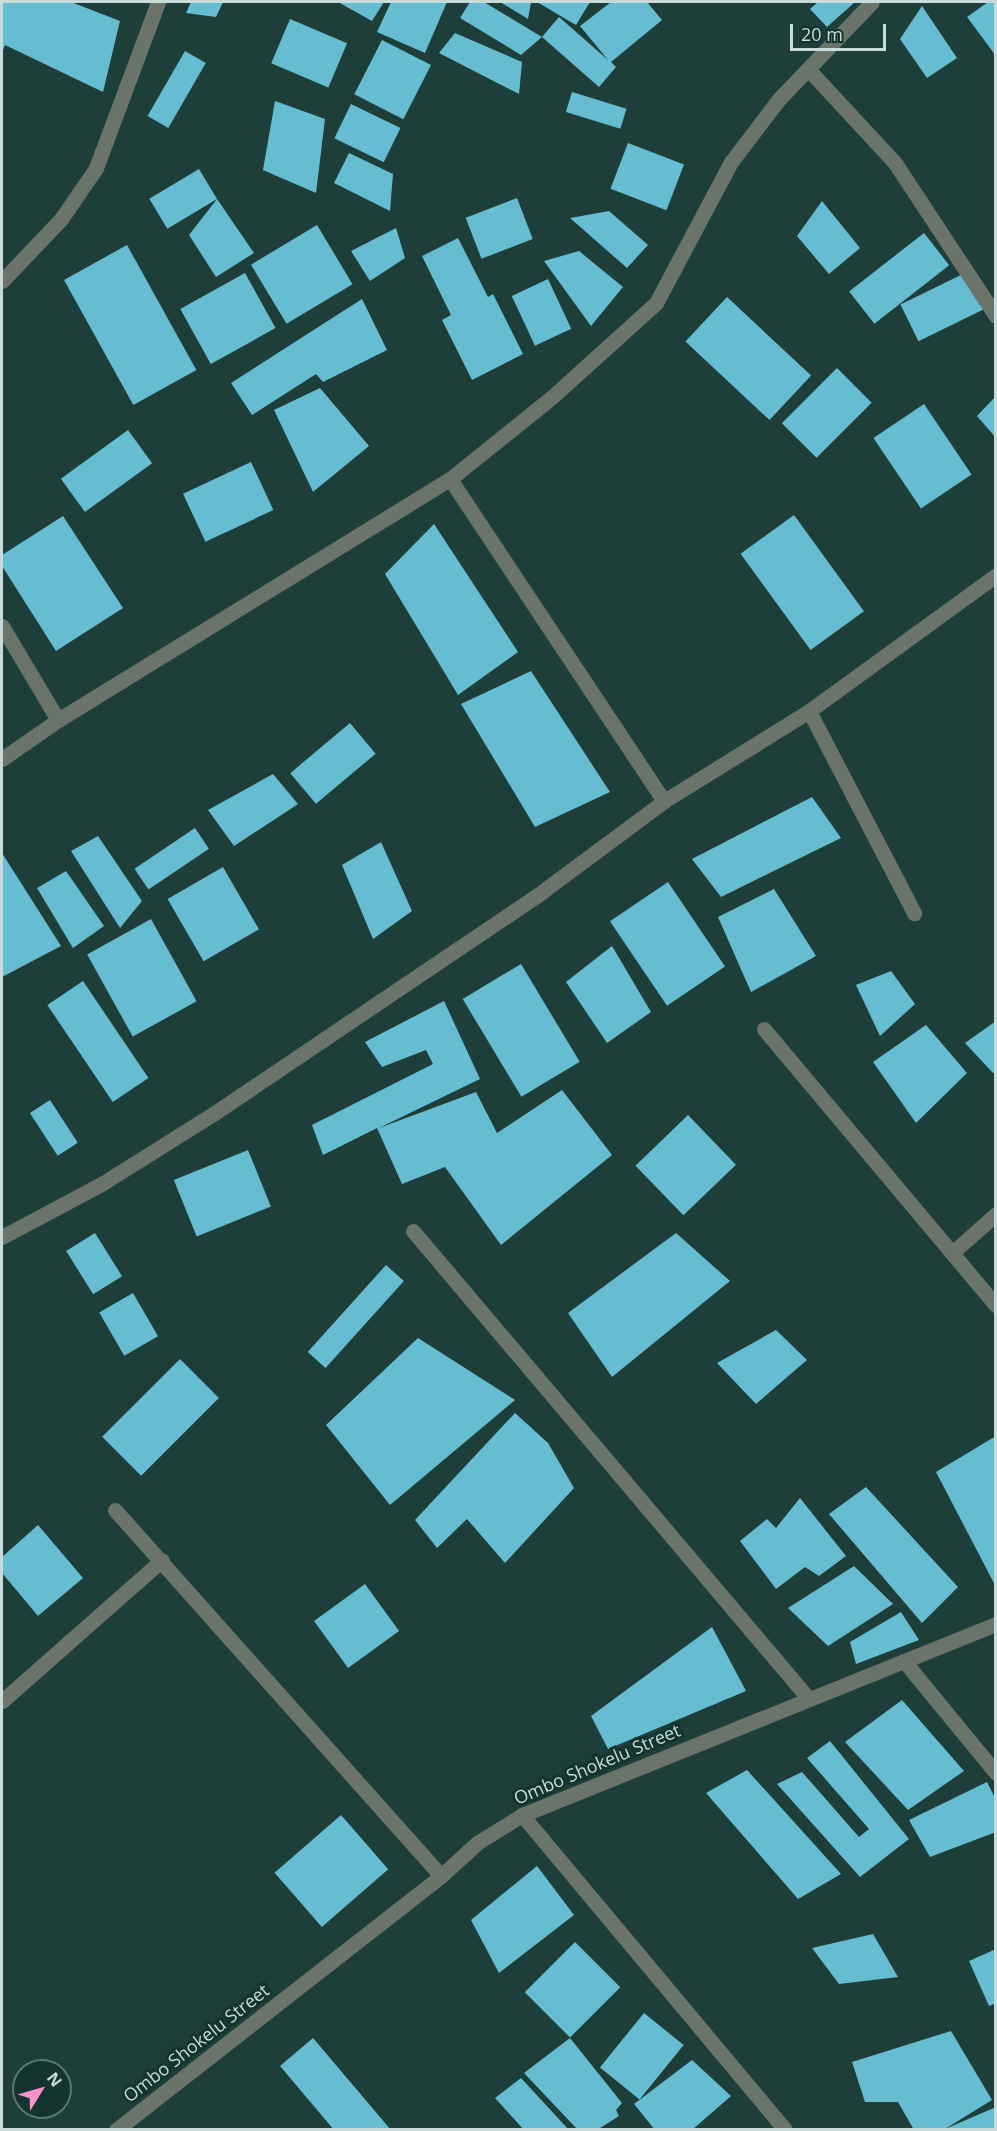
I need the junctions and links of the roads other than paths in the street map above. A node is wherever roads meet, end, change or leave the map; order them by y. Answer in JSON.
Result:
{"nodes":[{"id":1,"x":158,"y":2,"type":"edge"},
{"id":2,"x":872,"y":2,"type":"edge"},
{"id":3,"x":808,"y":69,"type":"junction"},
{"id":4,"x":2,"y":281,"type":"edge"},
{"id":5,"x":996,"y":316,"type":"edge"},
{"id":6,"x":450,"y":478,"type":"junction"},
{"id":7,"x":996,"y":575,"type":"edge"},
{"id":8,"x":2,"y":626,"type":"edge"},
{"id":9,"x":809,"y":711,"type":"junction"},
{"id":10,"x":58,"y":720,"type":"junction"},
{"id":11,"x":2,"y":759,"type":"edge"},
{"id":12,"x":664,"y":801,"type":"junction"},
{"id":13,"x":914,"y":913,"type":"dead end"},
{"id":14,"x":764,"y":1029,"type":"dead end"},
{"id":15,"x":996,"y":1214,"type":"edge"},
{"id":16,"x":413,"y":1231,"type":"dead end"},
{"id":17,"x":2,"y":1237,"type":"edge"},
{"id":18,"x":952,"y":1253,"type":"junction"},
{"id":19,"x":996,"y":1305,"type":"edge"},
{"id":20,"x":115,"y":1510,"type":"dead end"},
{"id":21,"x":162,"y":1560,"type":"junction"},
{"id":22,"x":996,"y":1624,"type":"edge"},
{"id":23,"x":904,"y":1662,"type":"junction"},
{"id":24,"x":808,"y":1698,"type":"junction"},
{"id":25,"x":2,"y":1701,"type":"edge"},
{"id":26,"x":996,"y":1773,"type":"edge"},
{"id":27,"x":522,"y":1815,"type":"junction"},
{"id":28,"x":441,"y":1876,"type":"junction"},
{"id":29,"x":776,"y":2127,"type":"edge"},
{"id":30,"x":116,"y":2130,"type":"edge"}],
"edges":[{"from":1,"to":4,"type":"street"},
{"from":2,"to":3,"type":"street"},
{"from":3,"to":5,"type":"street"},
{"from":3,"to":6,"type":"street"},
{"from":6,"to":10,"type":"street"},
{"from":6,"to":12,"type":"street"},
{"from":7,"to":9,"type":"street"},
{"from":8,"to":10,"type":"street"},
{"from":9,"to":12,"type":"street"},
{"from":9,"to":13,"type":"street"},
{"from":10,"to":11,"type":"street"},
{"from":12,"to":17,"type":"street"},
{"from":14,"to":18,"type":"street"},
{"from":15,"to":18,"type":"street"},
{"from":16,"to":24,"type":"street"},
{"from":18,"to":19,"type":"street"},
{"from":20,"to":21,"type":"street"},
{"from":21,"to":25,"type":"street"},
{"from":21,"to":28,"type":"street"},
{"from":22,"to":23,"type":"street","name":"Ombo Shokelu Street"},
{"from":23,"to":24,"type":"street","name":"Ombo Shokelu Street"},
{"from":23,"to":26,"type":"street"},
{"from":24,"to":27,"type":"street","name":"Ombo Shokelu Street"},
{"from":27,"to":28,"type":"street","name":"Ombo Shokelu Street"},
{"from":27,"to":29,"type":"street"},
{"from":28,"to":30,"type":"street","name":"Ombo Shokelu Street"}]}
